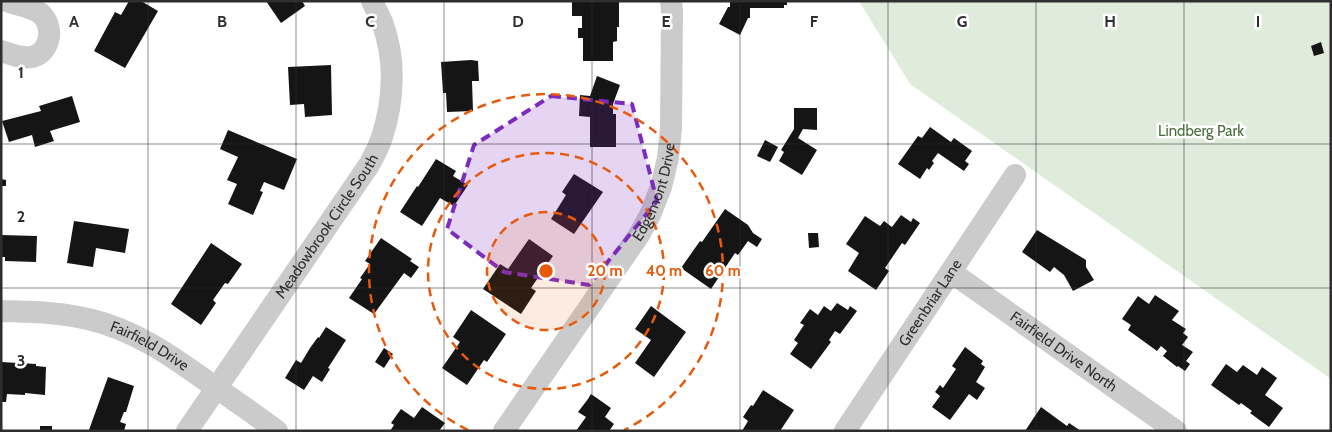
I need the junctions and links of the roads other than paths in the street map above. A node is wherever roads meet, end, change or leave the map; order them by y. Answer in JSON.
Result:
{"nodes":[{"id":1,"x":7,"y":1,"type":"edge"},
{"id":2,"x":372,"y":1,"type":"edge"},
{"id":3,"x":671,"y":1,"type":"edge"},
{"id":4,"x":1,"y":51,"type":"edge"},
{"id":5,"x":1015,"y":175,"type":"dead end"},
{"id":6,"x":951,"y":272,"type":"junction"},
{"id":7,"x":1,"y":311,"type":"edge"},
{"id":8,"x":216,"y":388,"type":"junction"},
{"id":9,"x":188,"y":431,"type":"edge"},
{"id":10,"x":278,"y":431,"type":"edge"},
{"id":11,"x":504,"y":431,"type":"edge"},
{"id":12,"x":845,"y":431,"type":"edge"},
{"id":13,"x":1176,"y":431,"type":"edge"}],
"edges":[{"from":1,"to":4,"type":"street"},
{"from":2,"to":8,"type":"street","name":"Meadowbrook Circle South"},
{"from":3,"to":11,"type":"street","name":"Edgemont Drive"},
{"from":5,"to":6,"type":"street","name":"Greenbriar Lane"},
{"from":6,"to":12,"type":"street","name":"Greenbriar Lane"},
{"from":6,"to":13,"type":"street","name":"Fairfield Drive North"},
{"from":7,"to":8,"type":"street","name":"Fairfield Drive"},
{"from":8,"to":9,"type":"street","name":"Meadowbrook Circle South"},
{"from":8,"to":10,"type":"street","name":"Fairfield Drive"}]}
